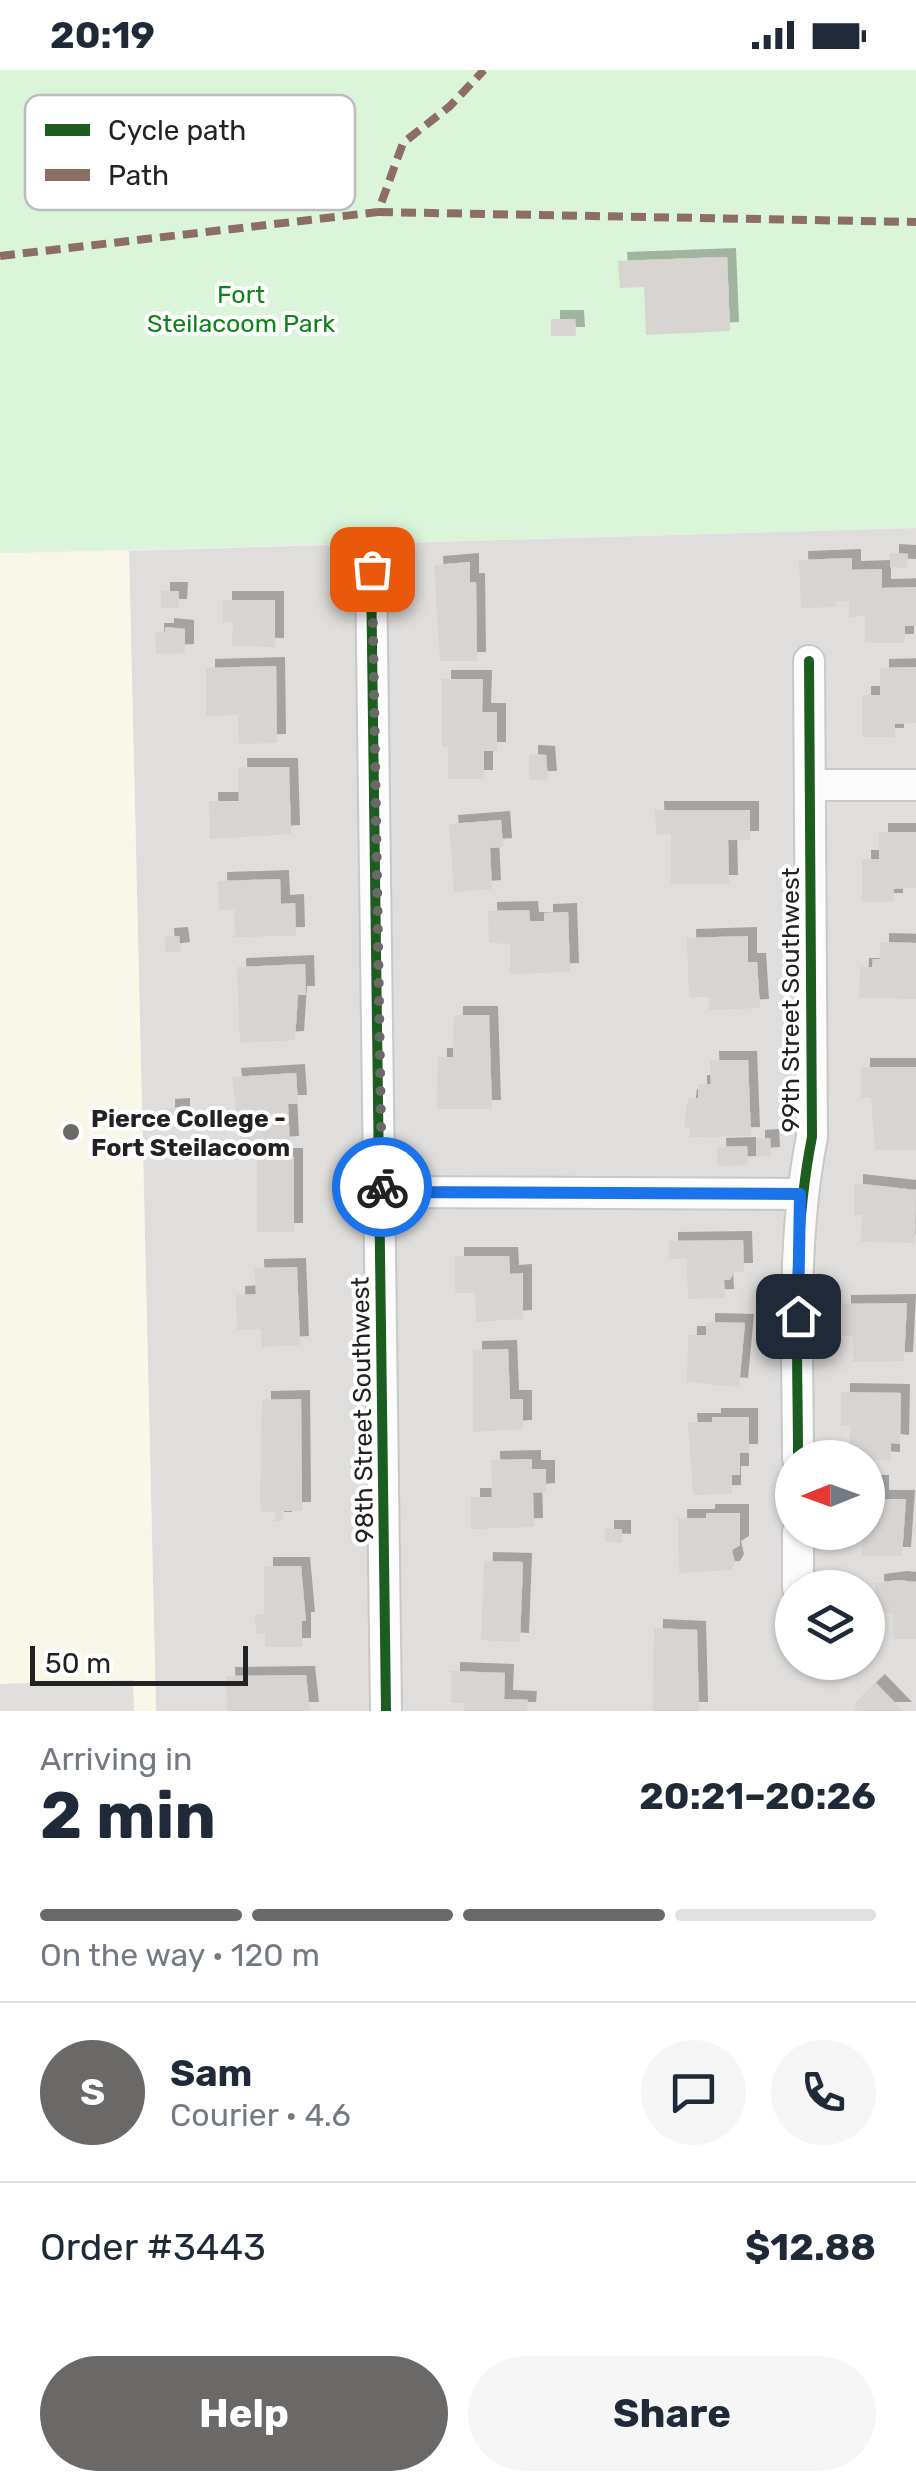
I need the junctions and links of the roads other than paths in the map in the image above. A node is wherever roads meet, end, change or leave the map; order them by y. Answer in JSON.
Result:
{"nodes":[{"id":1,"x":372,"y":569,"type":"dead end"},
{"id":2,"x":809,"y":661,"type":"dead end"},
{"id":3,"x":810,"y":785,"type":"junction"},
{"id":4,"x":916,"y":786,"type":"edge"},
{"id":5,"x":382,"y":1192,"type":"junction"},
{"id":6,"x":800,"y":1194,"type":"junction"},
{"id":7,"x":798,"y":1440,"type":"edge"},
{"id":8,"x":386,"y":1711,"type":"edge"}],
"edges":[{"from":1,"to":5,"type":"street","name":"98th Street Southwest"},
{"from":2,"to":3,"type":"street","name":"99th Street Southwest"},
{"from":3,"to":4,"type":"street"},
{"from":3,"to":6,"type":"street","name":"99th Street Southwest"},
{"from":5,"to":6,"type":"street"},
{"from":5,"to":8,"type":"street","name":"98th Street Southwest"},
{"from":6,"to":7,"type":"street","name":"99th Street Southwest"}]}
